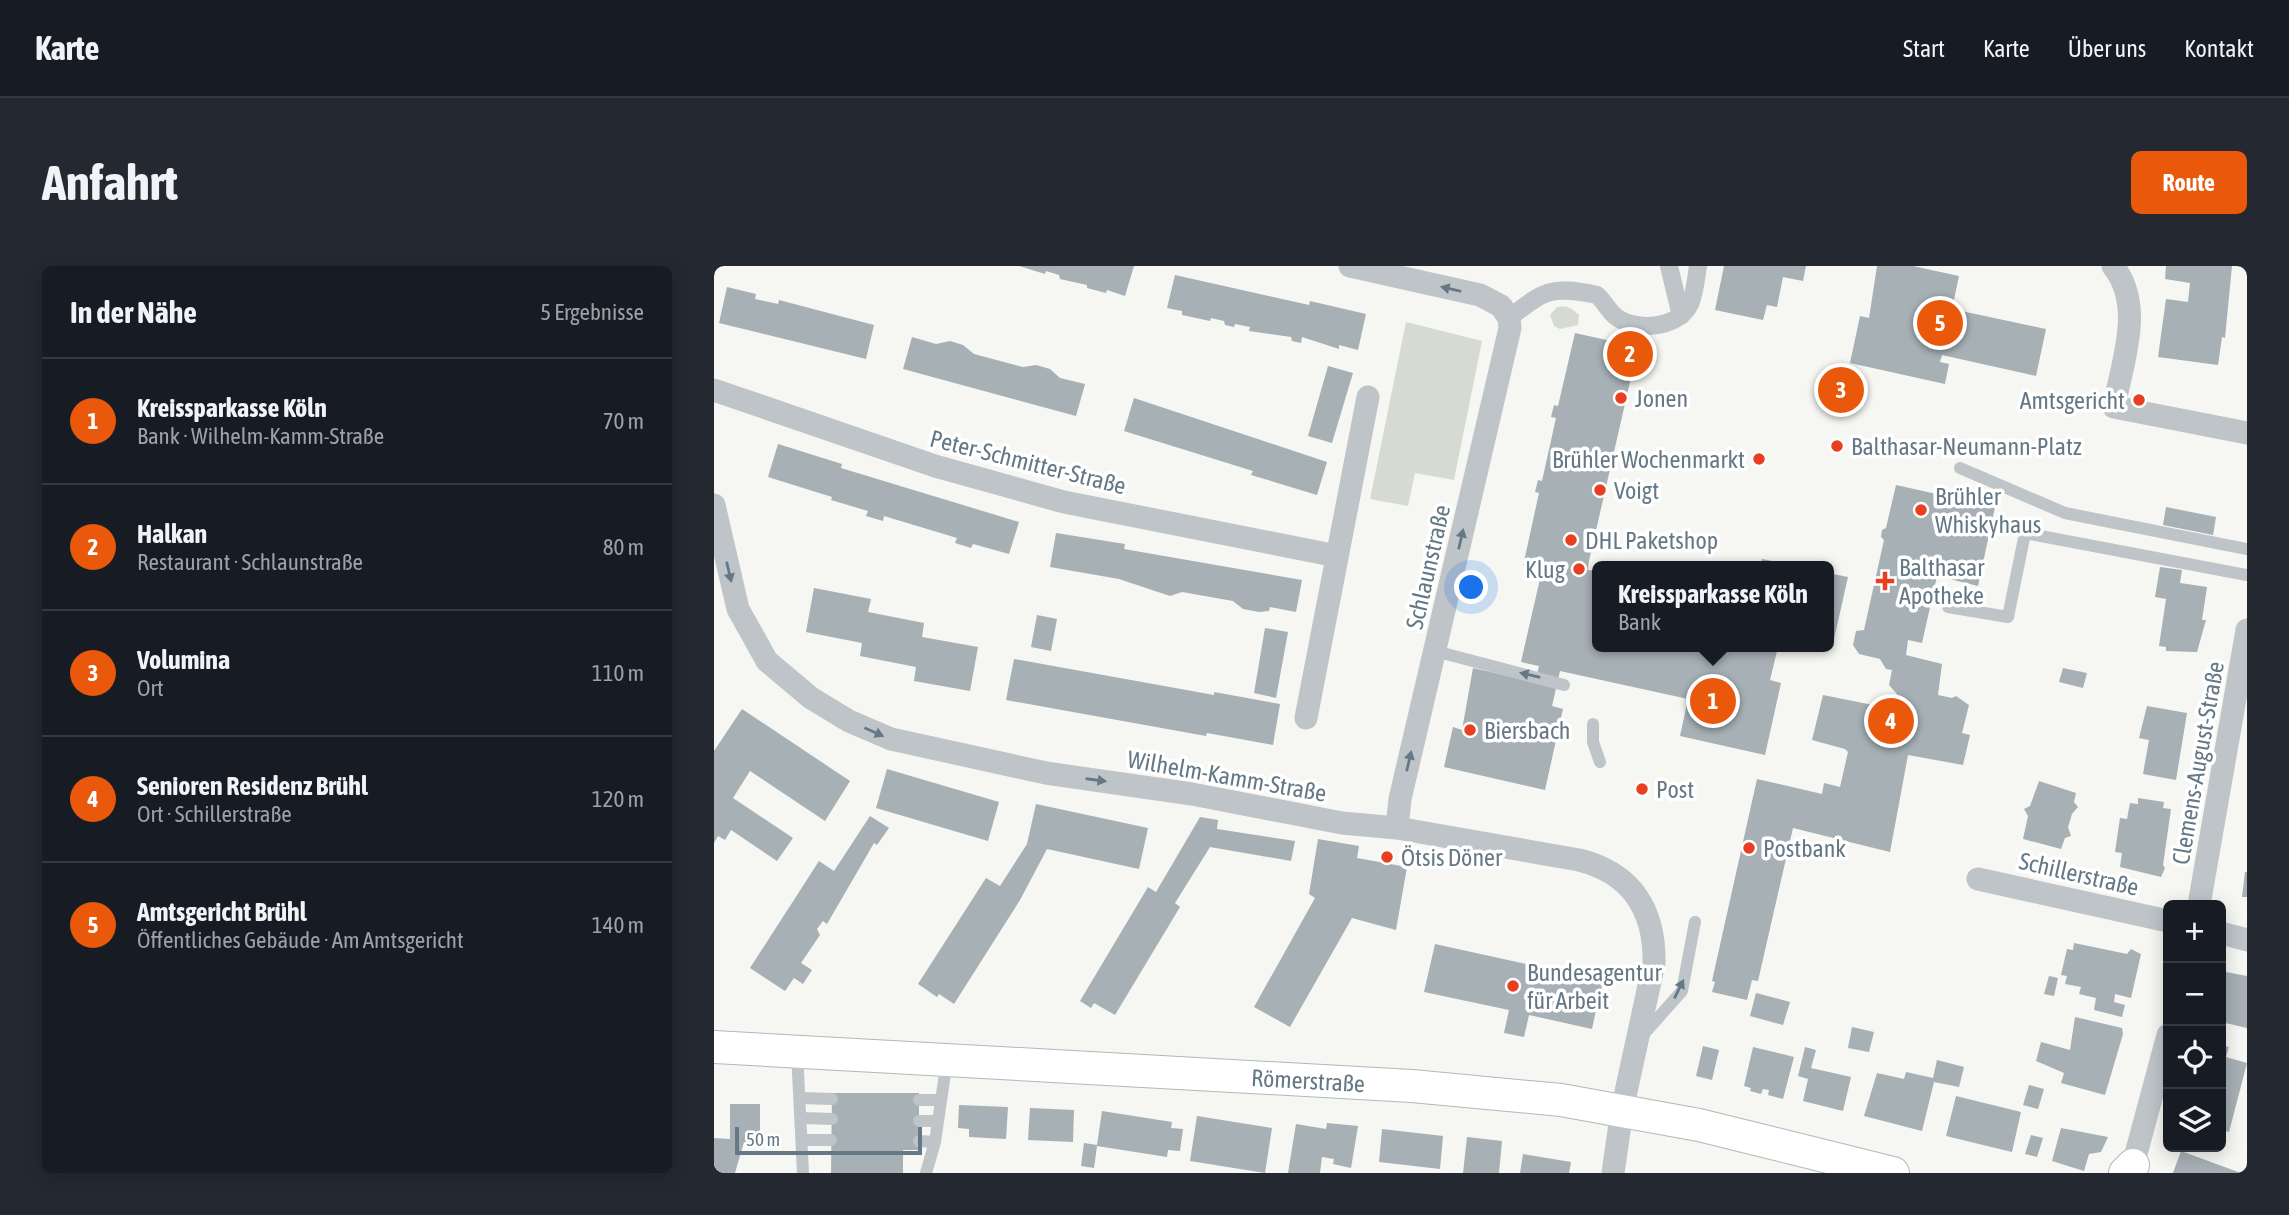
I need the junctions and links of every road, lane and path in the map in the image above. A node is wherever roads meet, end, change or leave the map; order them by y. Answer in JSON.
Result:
{"nodes":[{"id":1,"x":1350,"y":266,"type":"edge"},
{"id":2,"x":1669,"y":266,"type":"edge"},
{"id":3,"x":1698,"y":266,"type":"edge"},
{"id":4,"x":2113,"y":266,"type":"edge"},
{"id":5,"x":1681,"y":316,"type":"junction"},
{"id":6,"x":1509,"y":318,"type":"junction"},
{"id":7,"x":714,"y":390,"type":"edge"},
{"id":8,"x":1368,"y":397,"type":"dead end"},
{"id":9,"x":2247,"y":433,"type":"edge"},
{"id":10,"x":1960,"y":468,"type":"dead end"},
{"id":11,"x":714,"y":505,"type":"edge"},
{"id":12,"x":2247,"y":550,"type":"edge"},
{"id":13,"x":1337,"y":556,"type":"junction"},
{"id":14,"x":2247,"y":575,"type":"edge"},
{"id":15,"x":1948,"y":607,"type":"dead end"},
{"id":16,"x":2247,"y":630,"type":"edge"},
{"id":17,"x":1435,"y":651,"type":"junction"},
{"id":18,"x":1564,"y":685,"type":"dead end"},
{"id":19,"x":1306,"y":718,"type":"dead end"},
{"id":20,"x":1593,"y":724,"type":"dead end"},
{"id":21,"x":1600,"y":762,"type":"dead end"},
{"id":22,"x":1396,"y":828,"type":"junction"},
{"id":23,"x":1978,"y":879,"type":"dead end"},
{"id":24,"x":2200,"y":900,"type":"edge"},
{"id":25,"x":2163,"y":920,"type":"edge"},
{"id":26,"x":1695,"y":922,"type":"dead end"},
{"id":27,"x":2226,"y":934,"type":"edge"},
{"id":28,"x":2247,"y":940,"type":"edge"},
{"id":29,"x":1637,"y":1042,"type":"junction"},
{"id":30,"x":714,"y":1046,"type":"edge"},
{"id":31,"x":797,"y":1052,"type":"junction"},
{"id":32,"x":2163,"y":1053,"type":"edge"},
{"id":33,"x":947,"y":1060,"type":"junction"},
{"id":34,"x":800,"y":1098,"type":"junction"},
{"id":35,"x":832,"y":1099,"type":"dead end"},
{"id":36,"x":919,"y":1100,"type":"dead end"},
{"id":37,"x":940,"y":1100,"type":"junction"},
{"id":38,"x":1622,"y":1110,"type":"junction"},
{"id":39,"x":803,"y":1118,"type":"junction"},
{"id":40,"x":832,"y":1119,"type":"dead end"},
{"id":41,"x":919,"y":1121,"type":"dead end"},
{"id":42,"x":938,"y":1121,"type":"junction"},
{"id":43,"x":803,"y":1140,"type":"junction"},
{"id":44,"x":831,"y":1140,"type":"dead end"},
{"id":45,"x":919,"y":1141,"type":"dead end"},
{"id":46,"x":935,"y":1142,"type":"junction"},
{"id":47,"x":2130,"y":1170,"type":"edge"},
{"id":48,"x":803,"y":1173,"type":"edge"},
{"id":49,"x":926,"y":1173,"type":"edge"},
{"id":50,"x":1613,"y":1173,"type":"edge"},
{"id":51,"x":1893,"y":1173,"type":"edge"}],
"edges":[{"from":6,"to":1,"type":"street","one_way":true},
{"from":2,"to":5,"type":"street"},
{"from":3,"to":5,"type":"street"},
{"from":4,"to":9,"type":"street"},
{"from":5,"to":6,"type":"street"},
{"from":17,"to":6,"type":"street","name":"Schlaunstraße","one_way":true},
{"from":7,"to":13,"type":"street","name":"Peter-Schmitter-Straße"},
{"from":8,"to":13,"type":"street"},
{"from":10,"to":12,"type":"lane"},
{"from":11,"to":22,"type":"street","name":"Wilhelm-Kamm-Straße","one_way":true},
{"from":13,"to":19,"type":"street"},
{"from":14,"to":15,"type":"lane"},
{"from":16,"to":24,"type":"street","name":"Clemens-August-Straße"},
{"from":18,"to":17,"type":"lane","one_way":true},
{"from":22,"to":17,"type":"street","name":"Schlaunstraße","one_way":true},
{"from":20,"to":21,"type":"lane"},
{"from":22,"to":29,"type":"street","name":"Wilhelm-Kamm-Straße"},
{"from":23,"to":25,"type":"street","name":"Schillerstraße"},
{"from":29,"to":26,"type":"lane","one_way":true},
{"from":27,"to":28,"type":"street"},
{"from":29,"to":38,"type":"street","name":"Wilhelm-Kamm-Straße"},
{"from":30,"to":31,"type":"main road","name":"Römerstraße"},
{"from":31,"to":33,"type":"main road","name":"Römerstraße"},
{"from":31,"to":34,"type":"lane"},
{"from":32,"to":47,"type":"street"},
{"from":33,"to":37,"type":"lane"},
{"from":33,"to":38,"type":"main road","name":"Römerstraße"},
{"from":34,"to":35,"type":"lane"},
{"from":34,"to":39,"type":"lane"},
{"from":36,"to":37,"type":"lane"},
{"from":37,"to":42,"type":"lane"},
{"from":38,"to":50,"type":"street","name":"Wilhelm-Kamm-Straße"},
{"from":38,"to":51,"type":"main road","name":"Römerstraße"},
{"from":39,"to":40,"type":"lane"},
{"from":39,"to":43,"type":"lane"},
{"from":41,"to":42,"type":"lane"},
{"from":42,"to":46,"type":"lane"},
{"from":43,"to":44,"type":"lane"},
{"from":43,"to":48,"type":"lane"},
{"from":45,"to":46,"type":"lane"},
{"from":46,"to":49,"type":"lane"}]}
